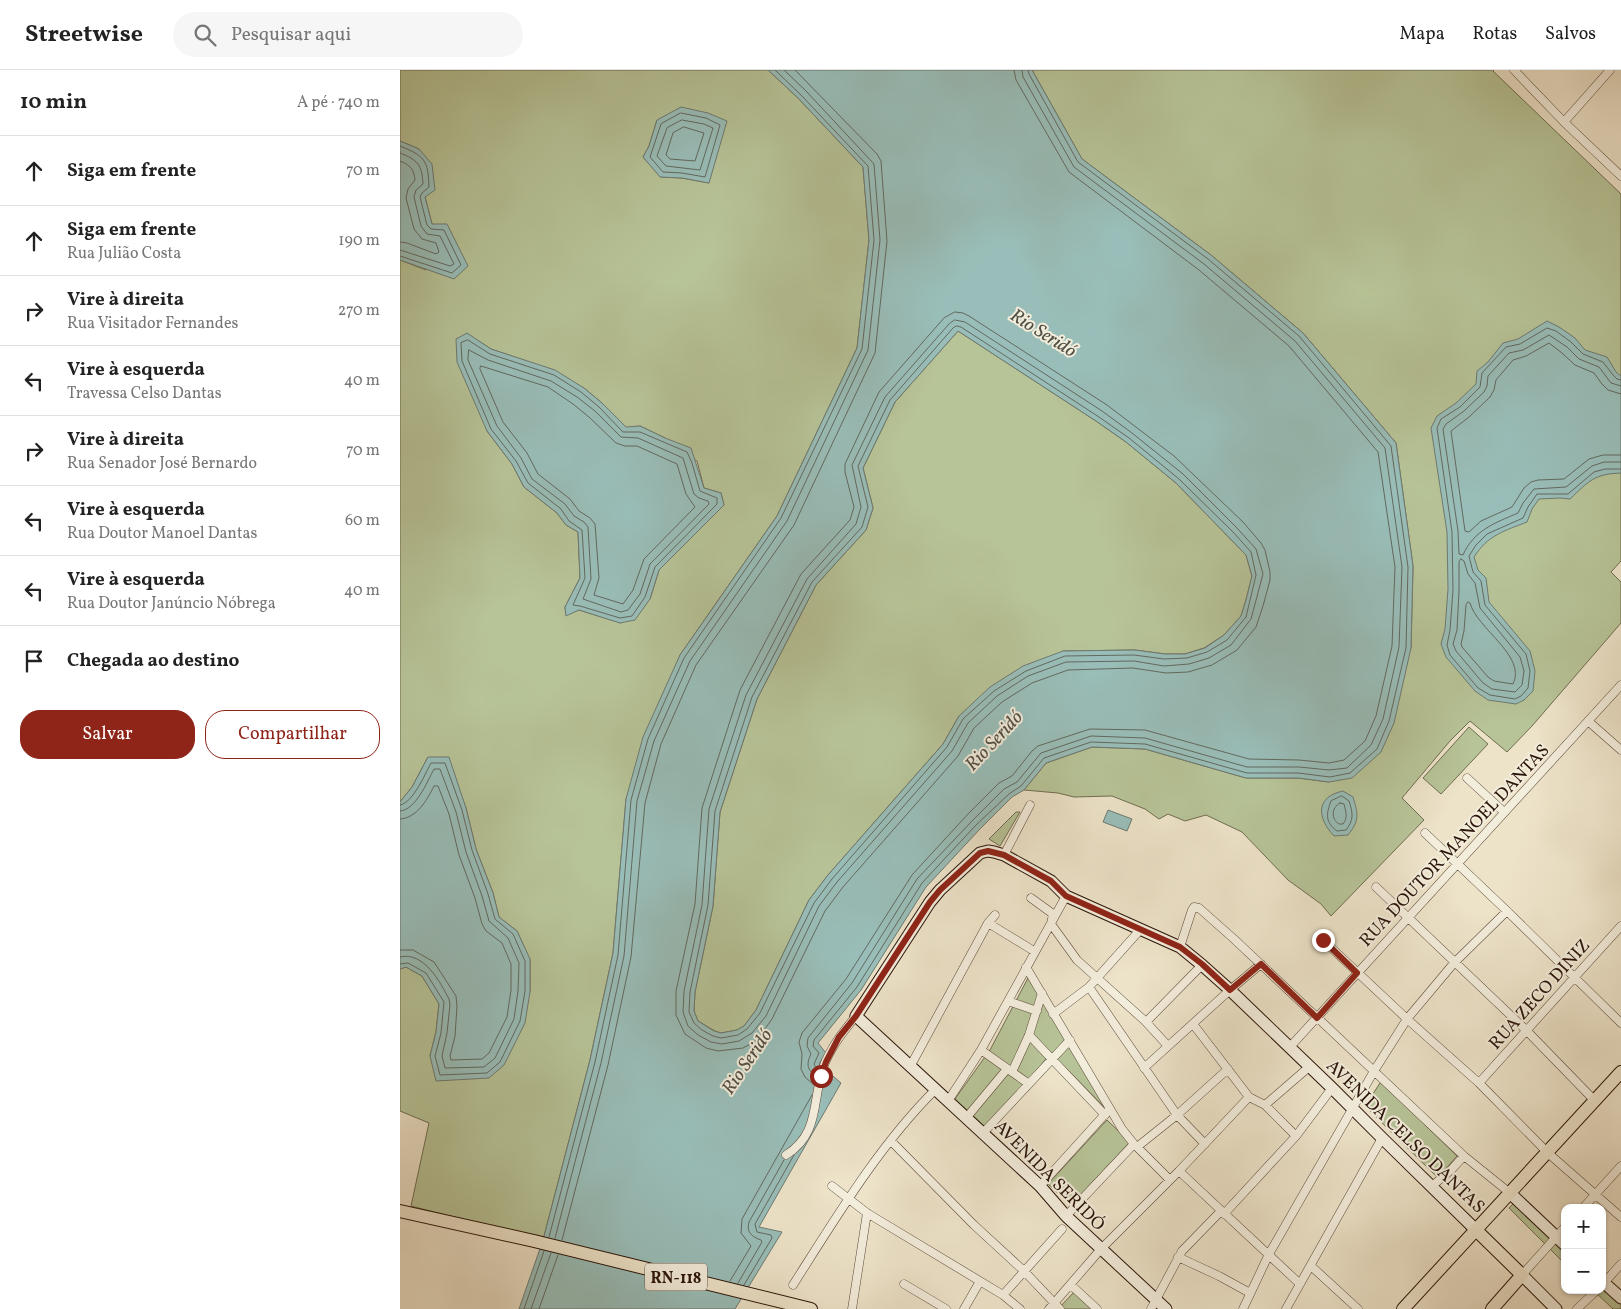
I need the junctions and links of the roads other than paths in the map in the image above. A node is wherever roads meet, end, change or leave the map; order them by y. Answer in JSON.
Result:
{"nodes":[{"id":1,"x":1610,"y":70,"type":"edge"},
{"id":2,"x":1515,"y":71,"type":"edge"},
{"id":3,"x":1564,"y":122,"type":"junction"},
{"id":4,"x":1621,"y":175,"type":"edge"},
{"id":5,"x":1621,"y":685,"type":"edge"},
{"id":6,"x":1588,"y":721,"type":"junction"},
{"id":7,"x":1621,"y":750,"type":"edge"},
{"id":8,"x":1467,"y":778,"type":"dead end"},
{"id":9,"x":1030,"y":805,"type":"dead end"},
{"id":10,"x":1504,"y":812,"type":"junction"},
{"id":11,"x":1425,"y":833,"type":"dead end"},
{"id":12,"x":1004,"y":855,"type":"junction"},
{"id":13,"x":1457,"y":863,"type":"junction"},
{"id":14,"x":1376,"y":887,"type":"dead end"},
{"id":15,"x":1066,"y":896,"type":"junction"},
{"id":16,"x":1031,"y":898,"type":"dead end"},
{"id":17,"x":1507,"y":911,"type":"junction"},
{"id":18,"x":995,"y":915,"type":"dead end"},
{"id":19,"x":1408,"y":917,"type":"junction"},
{"id":20,"x":988,"y":922,"type":"junction"},
{"id":21,"x":1051,"y":924,"type":"junction"},
{"id":22,"x":1621,"y":926,"type":"edge"},
{"id":23,"x":1140,"y":930,"type":"junction"},
{"id":24,"x":1323,"y":940,"type":"dead end"},
{"id":25,"x":1180,"y":947,"type":"junction"},
{"id":26,"x":1034,"y":951,"type":"junction"},
{"id":27,"x":1454,"y":963,"type":"junction"},
{"id":28,"x":1202,"y":964,"type":"junction"},
{"id":29,"x":1261,"y":964,"type":"junction"},
{"id":30,"x":1026,"y":967,"type":"junction"},
{"id":31,"x":1357,"y":973,"type":"junction"},
{"id":32,"x":1574,"y":977,"type":"junction"},
{"id":33,"x":1097,"y":979,"type":"junction"},
{"id":34,"x":1089,"y":987,"type":"junction"},
{"id":35,"x":1230,"y":990,"type":"junction"},
{"id":36,"x":1042,"y":993,"type":"junction"},
{"id":37,"x":1008,"y":1001,"type":"junction"},
{"id":38,"x":1038,"y":1011,"type":"junction"},
{"id":39,"x":1053,"y":1014,"type":"junction"},
{"id":40,"x":856,"y":1016,"type":"junction"},
{"id":41,"x":1317,"y":1018,"type":"junction"},
{"id":42,"x":1407,"y":1019,"type":"junction"},
{"id":43,"x":1146,"y":1022,"type":"junction"},
{"id":44,"x":1621,"y":1023,"type":"edge"},
{"id":45,"x":1193,"y":1024,"type":"junction"},
{"id":46,"x":1526,"y":1030,"type":"junction"},
{"id":47,"x":1029,"y":1035,"type":"junction"},
{"id":48,"x":1070,"y":1040,"type":"junction"},
{"id":49,"x":1168,"y":1046,"type":"junction"},
{"id":50,"x":1289,"y":1048,"type":"junction"},
{"id":51,"x":981,"y":1050,"type":"junction"},
{"id":52,"x":1053,"y":1060,"type":"junction"},
{"id":53,"x":912,"y":1064,"type":"junction"},
{"id":54,"x":1309,"y":1067,"type":"junction"},
{"id":55,"x":1144,"y":1068,"type":"junction"},
{"id":56,"x":1228,"y":1069,"type":"junction"},
{"id":57,"x":1009,"y":1071,"type":"junction"},
{"id":58,"x":1374,"y":1071,"type":"junction"},
{"id":59,"x":1621,"y":1072,"type":"edge"},
{"id":60,"x":1479,"y":1083,"type":"junction"},
{"id":61,"x":1029,"y":1084,"type":"junction"},
{"id":62,"x":1332,"y":1088,"type":"junction"},
{"id":63,"x":936,"y":1089,"type":"junction"},
{"id":64,"x":1249,"y":1097,"type":"junction"},
{"id":65,"x":948,"y":1101,"type":"junction"},
{"id":66,"x":1595,"y":1101,"type":"junction"},
{"id":67,"x":1265,"y":1105,"type":"junction"},
{"id":68,"x":1353,"y":1109,"type":"junction"},
{"id":69,"x":1108,"y":1112,"type":"junction"},
{"id":70,"x":1177,"y":1116,"type":"junction"},
{"id":71,"x":966,"y":1117,"type":"junction"},
{"id":72,"x":983,"y":1134,"type":"junction"},
{"id":73,"x":1296,"y":1136,"type":"junction"},
{"id":74,"x":1382,"y":1138,"type":"junction"},
{"id":75,"x":891,"y":1141,"type":"junction"},
{"id":76,"x":1205,"y":1144,"type":"junction"},
{"id":77,"x":1135,"y":1146,"type":"junction"},
{"id":78,"x":1548,"y":1153,"type":"junction"},
{"id":79,"x":786,"y":1155,"type":"dead end"},
{"id":80,"x":1464,"y":1156,"type":"junction"},
{"id":81,"x":1621,"y":1166,"type":"edge"},
{"id":82,"x":1179,"y":1171,"type":"junction"},
{"id":83,"x":1170,"y":1180,"type":"junction"},
{"id":84,"x":832,"y":1186,"type":"dead end"},
{"id":85,"x":1040,"y":1186,"type":"junction"},
{"id":86,"x":1432,"y":1186,"type":"junction"},
{"id":87,"x":1510,"y":1193,"type":"junction"},
{"id":88,"x":1596,"y":1194,"type":"junction"},
{"id":89,"x":850,"y":1199,"type":"junction"},
{"id":90,"x":1587,"y":1204,"type":"edge"},
{"id":91,"x":400,"y":1211,"type":"edge"},
{"id":92,"x":1222,"y":1212,"type":"junction"},
{"id":93,"x":867,"y":1213,"type":"junction"},
{"id":94,"x":1066,"y":1216,"type":"junction"},
{"id":95,"x":1621,"y":1217,"type":"edge"},
{"id":96,"x":1062,"y":1229,"type":"dead end"},
{"id":97,"x":1476,"y":1230,"type":"junction"},
{"id":98,"x":1560,"y":1240,"type":"edge"},
{"id":99,"x":1100,"y":1250,"type":"junction"},
{"id":100,"x":1269,"y":1254,"type":"junction"},
{"id":101,"x":1178,"y":1257,"type":"junction"},
{"id":102,"x":1621,"y":1264,"type":"edge"},
{"id":103,"x":1311,"y":1266,"type":"junction"},
{"id":104,"x":1024,"y":1271,"type":"junction"},
{"id":105,"x":1522,"y":1275,"type":"junction"},
{"id":106,"x":1606,"y":1281,"type":"edge"},
{"id":107,"x":980,"y":1283,"type":"junction"},
{"id":108,"x":904,"y":1284,"type":"dead end"},
{"id":109,"x":1300,"y":1284,"type":"junction"},
{"id":110,"x":793,"y":1285,"type":"dead end"},
{"id":111,"x":1071,"y":1285,"type":"junction"},
{"id":112,"x":1606,"y":1288,"type":"edge"},
{"id":113,"x":1250,"y":1293,"type":"junction"},
{"id":114,"x":1593,"y":1294,"type":"edge"},
{"id":115,"x":1003,"y":1295,"type":"junction"},
{"id":116,"x":1621,"y":1298,"type":"edge"},
{"id":117,"x":1154,"y":1305,"type":"edge"},
{"id":118,"x":1055,"y":1307,"type":"edge"},
{"id":119,"x":811,"y":1309,"type":"edge"},
{"id":120,"x":852,"y":1309,"type":"edge"},
{"id":121,"x":946,"y":1309,"type":"edge"},
{"id":122,"x":964,"y":1309,"type":"edge"},
{"id":123,"x":1020,"y":1309,"type":"edge"},
{"id":124,"x":1097,"y":1309,"type":"edge"},
{"id":125,"x":1166,"y":1309,"type":"edge"},
{"id":126,"x":1243,"y":1309,"type":"edge"},
{"id":127,"x":1286,"y":1309,"type":"edge"},
{"id":128,"x":1358,"y":1309,"type":"edge"},
{"id":129,"x":1403,"y":1309,"type":"edge"},
{"id":130,"x":1492,"y":1309,"type":"edge"},
{"id":131,"x":1556,"y":1309,"type":"edge"},
{"id":132,"x":1577,"y":1309,"type":"edge"}],
"edges":[{"from":1,"to":3,"type":"street"},
{"from":2,"to":3,"type":"street"},
{"from":3,"to":4,"type":"street"},
{"from":5,"to":6,"type":"street","name":"RUA DOUTOR MANOEL DANTAS"},
{"from":6,"to":7,"type":"street"},
{"from":6,"to":10,"type":"street","name":"RUA DOUTOR MANOEL DANTAS"},
{"from":8,"to":10,"type":"street"},
{"from":9,"to":12,"type":"street"},
{"from":10,"to":13,"type":"street","name":"RUA DOUTOR MANOEL DANTAS"},
{"from":11,"to":13,"type":"street"},
{"from":12,"to":15,"type":"main road","name":"AVENIDA CELSO DANTAS"},
{"from":12,"to":40,"type":"main road"},
{"from":13,"to":17,"type":"street"},
{"from":13,"to":19,"type":"street","name":"RUA DOUTOR MANOEL DANTAS"},
{"from":14,"to":19,"type":"street"},
{"from":15,"to":21,"type":"street"},
{"from":15,"to":23,"type":"main road","name":"AVENIDA CELSO DANTAS"},
{"from":16,"to":21,"type":"street"},
{"from":17,"to":27,"type":"street"},
{"from":17,"to":32,"type":"street"},
{"from":18,"to":20,"type":"street"},
{"from":19,"to":27,"type":"street"},
{"from":19,"to":31,"type":"street","name":"RUA DOUTOR MANOEL DANTAS"},
{"from":20,"to":26,"type":"street"},
{"from":20,"to":53,"type":"street"},
{"from":21,"to":26,"type":"street"},
{"from":21,"to":33,"type":"street"},
{"from":22,"to":32,"type":"street","name":"RUA ZECO DINIZ"},
{"from":23,"to":25,"type":"main road","name":"AVENIDA CELSO DANTAS"},
{"from":23,"to":33,"type":"street"},
{"from":24,"to":31,"type":"street"},
{"from":25,"to":28,"type":"main road","name":"AVENIDA CELSO DANTAS"},
{"from":25,"to":29,"type":"street"},
{"from":26,"to":30,"type":"street"},
{"from":27,"to":42,"type":"street"},
{"from":27,"to":46,"type":"street"},
{"from":28,"to":35,"type":"main road","name":"AVENIDA CELSO DANTAS"},
{"from":28,"to":43,"type":"street"},
{"from":29,"to":35,"type":"street"},
{"from":29,"to":41,"type":"street"},
{"from":30,"to":36,"type":"street"},
{"from":30,"to":37,"type":"street"},
{"from":31,"to":41,"type":"street","name":"RUA DOUTOR MANOEL DANTAS"},
{"from":31,"to":42,"type":"street"},
{"from":32,"to":44,"type":"street"},
{"from":32,"to":46,"type":"street","name":"RUA ZECO DINIZ"},
{"from":33,"to":34,"type":"street"},
{"from":33,"to":43,"type":"street"},
{"from":34,"to":39,"type":"street"},
{"from":34,"to":55,"type":"street"},
{"from":35,"to":45,"type":"street"},
{"from":35,"to":50,"type":"main road","name":"AVENIDA CELSO DANTAS"},
{"from":36,"to":38,"type":"street"},
{"from":36,"to":39,"type":"street"},
{"from":37,"to":38,"type":"street"},
{"from":37,"to":51,"type":"street"},
{"from":38,"to":47,"type":"street"},
{"from":39,"to":48,"type":"street"},
{"from":40,"to":53,"type":"main road","name":"AVENIDA SERIDÓ"},
{"from":40,"to":79,"type":"street"},
{"from":41,"to":50,"type":"street","name":"RUA DOUTOR MANOEL DANTAS"},
{"from":41,"to":58,"type":"street"},
{"from":42,"to":58,"type":"street"},
{"from":42,"to":60,"type":"street"},
{"from":43,"to":49,"type":"street"},
{"from":45,"to":49,"type":"street"},
{"from":45,"to":56,"type":"street"},
{"from":46,"to":60,"type":"street","name":"RUA ZECO DINIZ"},
{"from":46,"to":66,"type":"street"},
{"from":47,"to":52,"type":"street"},
{"from":47,"to":57,"type":"street"},
{"from":48,"to":52,"type":"street"},
{"from":48,"to":69,"type":"street"},
{"from":49,"to":55,"type":"street"},
{"from":50,"to":54,"type":"main road","name":"AVENIDA CELSO DANTAS"},
{"from":51,"to":57,"type":"street"},
{"from":51,"to":65,"type":"street"},
{"from":52,"to":61,"type":"street"},
{"from":52,"to":69,"type":"street"},
{"from":53,"to":63,"type":"main road","name":"AVENIDA SERIDÓ"},
{"from":54,"to":62,"type":"main road","name":"AVENIDA CELSO DANTAS"},
{"from":54,"to":67,"type":"street"},
{"from":55,"to":70,"type":"street"},
{"from":56,"to":64,"type":"street"},
{"from":56,"to":70,"type":"street"},
{"from":57,"to":61,"type":"street"},
{"from":57,"to":71,"type":"street"},
{"from":58,"to":68,"type":"street"},
{"from":58,"to":80,"type":"street"},
{"from":59,"to":66,"type":"main road"},
{"from":60,"to":78,"type":"street"},
{"from":61,"to":72,"type":"street"},
{"from":62,"to":68,"type":"main road","name":"AVENIDA CELSO DANTAS"},
{"from":62,"to":73,"type":"street"},
{"from":63,"to":65,"type":"main road","name":"AVENIDA SERIDÓ"},
{"from":63,"to":75,"type":"street"},
{"from":64,"to":67,"type":"street"},
{"from":64,"to":76,"type":"street"},
{"from":65,"to":71,"type":"main road","name":"AVENIDA SERIDÓ"},
{"from":66,"to":78,"type":"main road"},
{"from":67,"to":73,"type":"street"},
{"from":68,"to":74,"type":"main road","name":"AVENIDA CELSO DANTAS"},
{"from":68,"to":100,"type":"street"},
{"from":69,"to":77,"type":"street"},
{"from":69,"to":85,"type":"street"},
{"from":70,"to":76,"type":"street"},
{"from":70,"to":77,"type":"street"},
{"from":71,"to":72,"type":"main road","name":"AVENIDA SERIDÓ"},
{"from":72,"to":85,"type":"main road","name":"AVENIDA SERIDÓ"},
{"from":73,"to":92,"type":"street"},
{"from":74,"to":86,"type":"main road","name":"AVENIDA CELSO DANTAS"},
{"from":74,"to":103,"type":"street"},
{"from":75,"to":89,"type":"street"},
{"from":75,"to":104,"type":"street"},
{"from":76,"to":82,"type":"street"},
{"from":77,"to":83,"type":"street"},
{"from":77,"to":94,"type":"street"},
{"from":78,"to":87,"type":"main road"},
{"from":78,"to":88,"type":"street"},
{"from":80,"to":86,"type":"street"},
{"from":80,"to":87,"type":"street"},
{"from":81,"to":88,"type":"street"},
{"from":82,"to":83,"type":"street"},
{"from":82,"to":92,"type":"street"},
{"from":83,"to":99,"type":"street"},
{"from":84,"to":89,"type":"street"},
{"from":85,"to":94,"type":"main road","name":"AVENIDA SERIDÓ"},
{"from":86,"to":97,"type":"main road","name":"AVENIDA CELSO DANTAS"},
{"from":87,"to":97,"type":"main road"},
{"from":87,"to":98,"type":"main road"},
{"from":88,"to":90,"type":"street"},
{"from":88,"to":95,"type":"street"},
{"from":89,"to":93,"type":"street"},
{"from":89,"to":110,"type":"street"},
{"from":91,"to":119,"type":"main road","number":"RN-118"},
{"from":92,"to":100,"type":"street"},
{"from":92,"to":101,"type":"street"},
{"from":93,"to":107,"type":"street"},
{"from":93,"to":120,"type":"street"},
{"from":94,"to":99,"type":"main road","name":"AVENIDA SERIDÓ"},
{"from":96,"to":104,"type":"street"},
{"from":97,"to":105,"type":"main road","name":"AVENIDA CELSO DANTAS"},
{"from":97,"to":129,"type":"main road"},
{"from":98,"to":105,"type":"street"},
{"from":99,"to":111,"type":"street"},
{"from":99,"to":117,"type":"main road","name":"AVENIDA SERIDÓ"},
{"from":100,"to":109,"type":"street"},
{"from":100,"to":113,"type":"street"},
{"from":101,"to":113,"type":"street"},
{"from":101,"to":117,"type":"street"},
{"from":102,"to":106,"type":"street"},
{"from":103,"to":109,"type":"street"},
{"from":103,"to":128,"type":"street"},
{"from":104,"to":115,"type":"street"},
{"from":104,"to":118,"type":"street"},
{"from":105,"to":130,"type":"main road"},
{"from":105,"to":131,"type":"main road","name":"AVENIDA CELSO DANTAS"},
{"from":107,"to":115,"type":"street"},
{"from":107,"to":122,"type":"street"},
{"from":108,"to":121,"type":"street"},
{"from":109,"to":127,"type":"street"},
{"from":111,"to":118,"type":"street"},
{"from":111,"to":124,"type":"street"},
{"from":112,"to":116,"type":"main road"},
{"from":113,"to":126,"type":"street"},
{"from":114,"to":132,"type":"street"},
{"from":115,"to":123,"type":"street"},
{"from":117,"to":125,"type":"main road","name":"AVENIDA SERIDÓ"}]}
